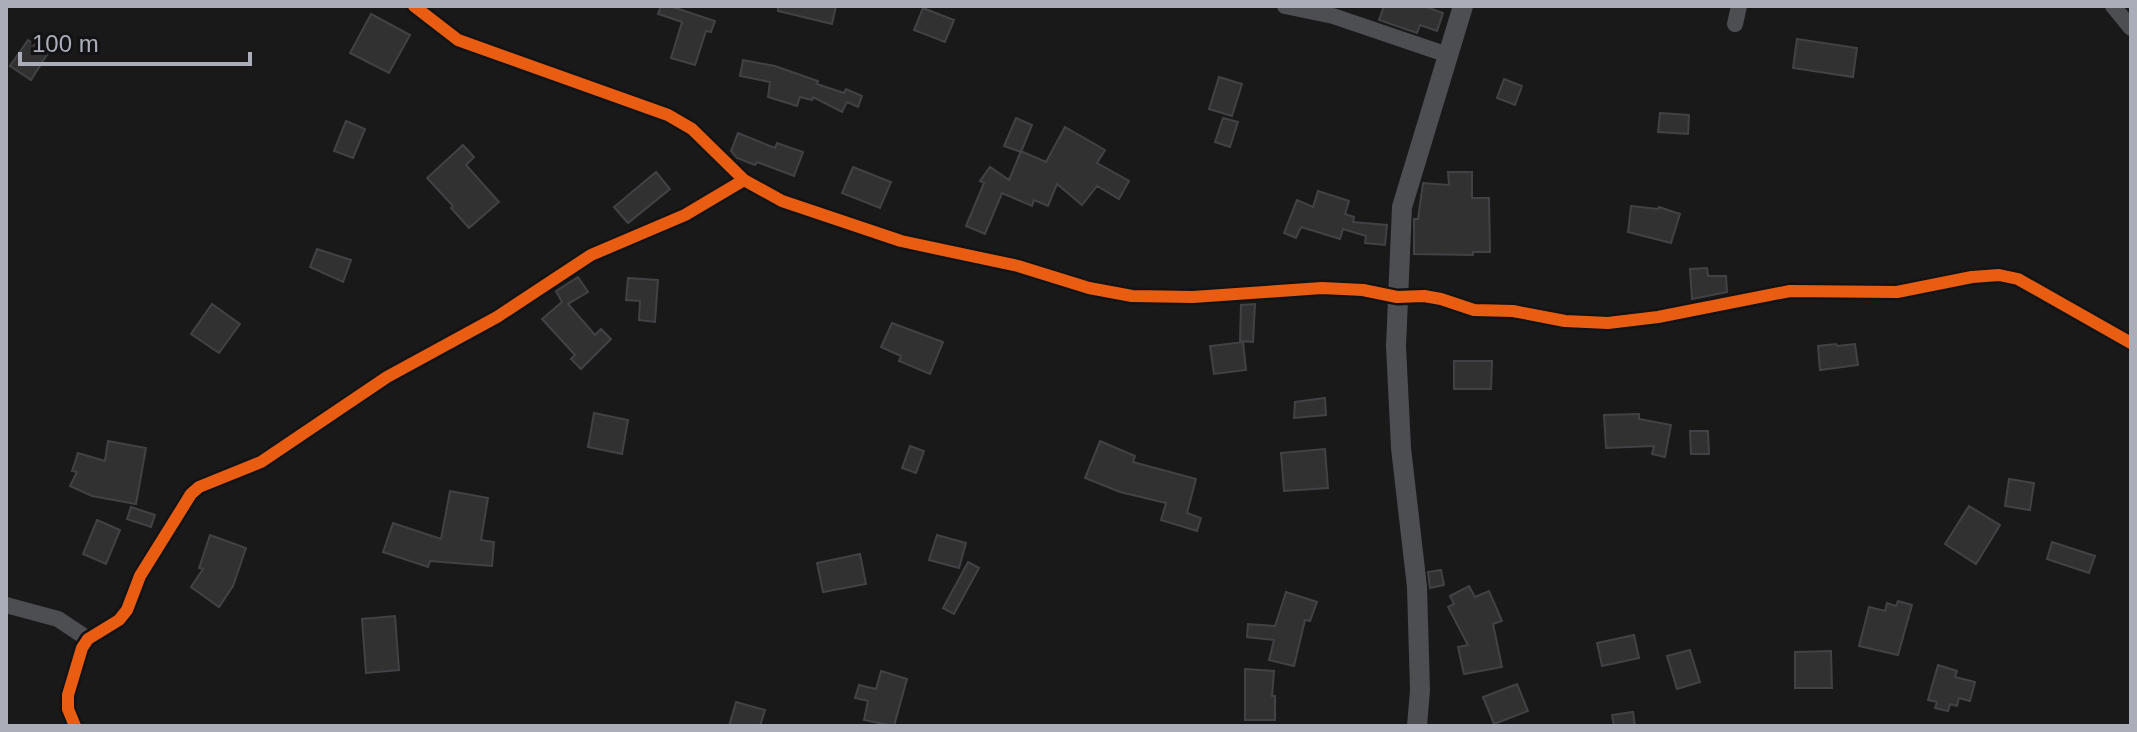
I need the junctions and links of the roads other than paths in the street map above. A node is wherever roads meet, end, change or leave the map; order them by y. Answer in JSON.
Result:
{"nodes":[{"id":1,"x":414,"y":6,"type":"edge"},
{"id":2,"x":1285,"y":6,"type":"edge"},
{"id":3,"x":1463,"y":6,"type":"edge"},
{"id":4,"x":1739,"y":6,"type":"edge"},
{"id":5,"x":2113,"y":6,"type":"edge"},
{"id":6,"x":1735,"y":24,"type":"dead end"},
{"id":7,"x":2131,"y":28,"type":"edge"},
{"id":8,"x":1448,"y":55,"type":"junction"},
{"id":9,"x":744,"y":180,"type":"junction"},
{"id":10,"x":1397,"y":297,"type":"junction"},
{"id":11,"x":2131,"y":343,"type":"edge"},
{"id":12,"x":6,"y":605,"type":"edge"},
{"id":13,"x":88,"y":639,"type":"junction"},
{"id":14,"x":75,"y":726,"type":"edge"},
{"id":15,"x":1417,"y":726,"type":"edge"}],
"edges":[{"from":1,"to":9,"type":"street"},
{"from":2,"to":8,"type":"street"},
{"from":3,"to":8,"type":"street"},
{"from":4,"to":6,"type":"street"},
{"from":5,"to":7,"type":"street"},
{"from":8,"to":10,"type":"street"},
{"from":9,"to":10,"type":"street"},
{"from":9,"to":13,"type":"street"},
{"from":10,"to":11,"type":"street"},
{"from":10,"to":15,"type":"street"},
{"from":12,"to":13,"type":"street"},
{"from":13,"to":14,"type":"street"}]}
